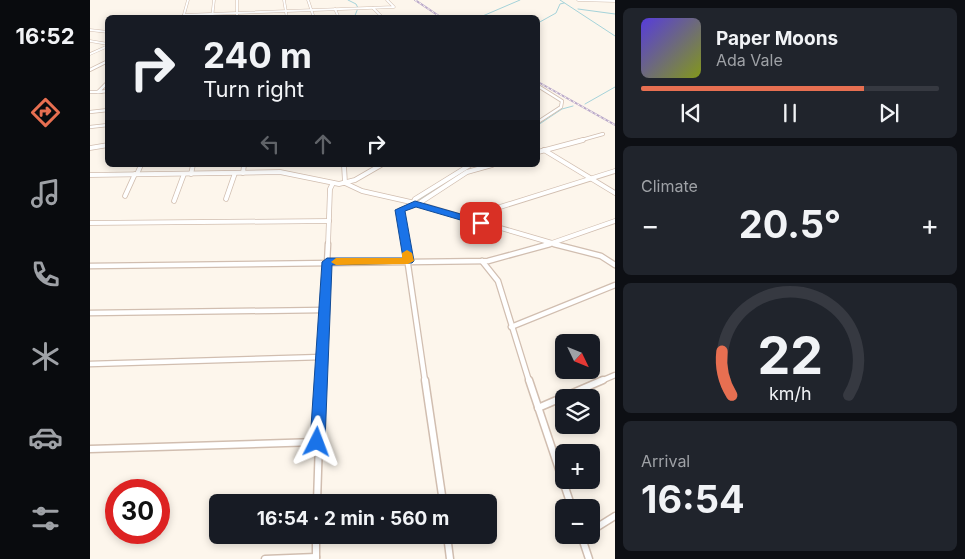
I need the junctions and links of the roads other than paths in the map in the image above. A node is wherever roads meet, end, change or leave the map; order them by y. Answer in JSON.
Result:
{"nodes":[{"id":1,"x":188,"y":0,"type":"edge"},
{"id":2,"x":214,"y":0,"type":"edge"},
{"id":3,"x":237,"y":0,"type":"edge"},
{"id":4,"x":284,"y":0,"type":"edge"},
{"id":5,"x":308,"y":0,"type":"edge"},
{"id":6,"x":387,"y":0,"type":"edge"},
{"id":7,"x":578,"y":0,"type":"edge"},
{"id":8,"x":613,"y":0,"type":"edge"},
{"id":9,"x":372,"y":8,"type":"junction"},
{"id":10,"x":335,"y":9,"type":"junction"},
{"id":11,"x":312,"y":10,"type":"junction"},
{"id":12,"x":286,"y":11,"type":"junction"},
{"id":13,"x":237,"y":13,"type":"junction"},
{"id":14,"x":184,"y":15,"type":"edge"},
{"id":15,"x":212,"y":15,"type":"edge"},
{"id":16,"x":220,"y":15,"type":"edge"},
{"id":17,"x":287,"y":15,"type":"edge"},
{"id":18,"x":313,"y":15,"type":"edge"},
{"id":19,"x":338,"y":15,"type":"edge"},
{"id":20,"x":380,"y":15,"type":"edge"},
{"id":21,"x":90,"y":30,"type":"edge"},
{"id":22,"x":105,"y":32,"type":"edge"},
{"id":23,"x":90,"y":41,"type":"edge"},
{"id":24,"x":105,"y":44,"type":"edge"},
{"id":25,"x":105,"y":46,"type":"edge"},
{"id":26,"x":90,"y":54,"type":"edge"},
{"id":27,"x":105,"y":62,"type":"edge"},
{"id":28,"x":90,"y":70,"type":"edge"},
{"id":29,"x":105,"y":85,"type":"edge"},
{"id":30,"x":540,"y":87,"type":"edge"},
{"id":31,"x":90,"y":92,"type":"edge"},
{"id":32,"x":98,"y":92,"type":"junction"},
{"id":33,"x":105,"y":92,"type":"edge"},
{"id":34,"x":105,"y":110,"type":"edge"},
{"id":35,"x":90,"y":112,"type":"edge"},
{"id":36,"x":540,"y":121,"type":"edge"},
{"id":37,"x":105,"y":126,"type":"edge"},
{"id":38,"x":90,"y":128,"type":"edge"},
{"id":39,"x":603,"y":134,"type":"dead end"},
{"id":40,"x":105,"y":146,"type":"edge"},
{"id":41,"x":90,"y":148,"type":"edge"},
{"id":42,"x":544,"y":150,"type":"junction"},
{"id":43,"x":540,"y":151,"type":"edge"},
{"id":44,"x":140,"y":167,"type":"edge"},
{"id":45,"x":193,"y":167,"type":"edge"},
{"id":46,"x":244,"y":167,"type":"edge"},
{"id":47,"x":344,"y":167,"type":"edge"},
{"id":48,"x":377,"y":167,"type":"edge"},
{"id":49,"x":468,"y":167,"type":"edge"},
{"id":50,"x":483,"y":167,"type":"edge"},
{"id":51,"x":464,"y":171,"type":"junction"},
{"id":52,"x":615,"y":171,"type":"edge"},
{"id":53,"x":235,"y":173,"type":"junction"},
{"id":54,"x":243,"y":173,"type":"junction"},
{"id":55,"x":136,"y":174,"type":"junction"},
{"id":56,"x":184,"y":174,"type":"junction"},
{"id":57,"x":191,"y":174,"type":"junction"},
{"id":58,"x":90,"y":175,"type":"edge"},
{"id":59,"x":591,"y":179,"type":"junction"},
{"id":60,"x":345,"y":183,"type":"junction"},
{"id":61,"x":333,"y":184,"type":"junction"},
{"id":62,"x":615,"y":193,"type":"edge"},
{"id":63,"x":125,"y":196,"type":"dead end"},
{"id":64,"x":226,"y":199,"type":"dead end"},
{"id":65,"x":174,"y":201,"type":"dead end"},
{"id":66,"x":414,"y":203,"type":"junction"},
{"id":67,"x":463,"y":218,"type":"junction"},
{"id":68,"x":329,"y":221,"type":"junction"},
{"id":69,"x":615,"y":221,"type":"edge"},
{"id":70,"x":90,"y":223,"type":"edge"},
{"id":71,"x":552,"y":243,"type":"junction"},
{"id":72,"x":408,"y":261,"type":"junction"},
{"id":73,"x":482,"y":261,"type":"junction"},
{"id":74,"x":327,"y":262,"type":"junction"},
{"id":75,"x":615,"y":265,"type":"edge"},
{"id":76,"x":90,"y":266,"type":"edge"},
{"id":77,"x":615,"y":285,"type":"edge"},
{"id":78,"x":324,"y":310,"type":"junction"},
{"id":79,"x":90,"y":313,"type":"edge"},
{"id":80,"x":511,"y":327,"type":"junction"},
{"id":81,"x":322,"y":357,"type":"junction"},
{"id":82,"x":90,"y":364,"type":"edge"},
{"id":83,"x":615,"y":374,"type":"edge"},
{"id":84,"x":538,"y":408,"type":"junction"},
{"id":85,"x":317,"y":442,"type":"junction"},
{"id":86,"x":90,"y":449,"type":"edge"},
{"id":87,"x":317,"y":494,"type":"edge"},
{"id":88,"x":441,"y":494,"type":"edge"},
{"id":89,"x":569,"y":499,"type":"edge"},
{"id":90,"x":615,"y":516,"type":"edge"},
{"id":91,"x":600,"y":525,"type":"edge"},
{"id":92,"x":316,"y":544,"type":"edge"},
{"id":93,"x":448,"y":544,"type":"edge"},
{"id":94,"x":584,"y":544,"type":"edge"},
{"id":95,"x":316,"y":558,"type":"edge"},
{"id":96,"x":265,"y":559,"type":"edge"},
{"id":97,"x":450,"y":559,"type":"edge"},
{"id":98,"x":589,"y":559,"type":"edge"}],
"edges":[{"from":1,"to":14,"type":"street"},
{"from":2,"to":15,"type":"street"},
{"from":3,"to":13,"type":"street"},
{"from":4,"to":12,"type":"street"},
{"from":5,"to":11,"type":"street"},
{"from":6,"to":9,"type":"street"},
{"from":7,"to":8,"type":"street"},
{"from":9,"to":10,"type":"street"},
{"from":9,"to":20,"type":"street"},
{"from":10,"to":11,"type":"street"},
{"from":10,"to":19,"type":"street"},
{"from":11,"to":12,"type":"street"},
{"from":11,"to":18,"type":"street"},
{"from":12,"to":13,"type":"street"},
{"from":12,"to":17,"type":"street"},
{"from":13,"to":16,"type":"street"},
{"from":21,"to":22,"type":"street"},
{"from":23,"to":24,"type":"street"},
{"from":25,"to":26,"type":"street"},
{"from":27,"to":28,"type":"street"},
{"from":29,"to":32,"type":"street"},
{"from":30,"to":36,"type":"street"},
{"from":31,"to":32,"type":"street"},
{"from":32,"to":33,"type":"street"},
{"from":34,"to":35,"type":"street"},
{"from":37,"to":38,"type":"street"},
{"from":39,"to":42,"type":"street"},
{"from":40,"to":41,"type":"street"},
{"from":42,"to":43,"type":"street"},
{"from":42,"to":59,"type":"street"},
{"from":44,"to":55,"type":"street"},
{"from":45,"to":57,"type":"street"},
{"from":46,"to":54,"type":"street"},
{"from":47,"to":60,"type":"street"},
{"from":48,"to":60,"type":"street"},
{"from":49,"to":51,"type":"street"},
{"from":50,"to":51,"type":"street"},
{"from":51,"to":66,"type":"street"},
{"from":52,"to":59,"type":"street"},
{"from":53,"to":54,"type":"street"},
{"from":53,"to":57,"type":"street"},
{"from":53,"to":64,"type":"street"},
{"from":54,"to":61,"type":"street"},
{"from":55,"to":56,"type":"street"},
{"from":55,"to":58,"type":"street"},
{"from":55,"to":63,"type":"street"},
{"from":56,"to":57,"type":"street"},
{"from":56,"to":65,"type":"street"},
{"from":59,"to":62,"type":"street"},
{"from":59,"to":67,"type":"street"},
{"from":60,"to":61,"type":"street"},
{"from":60,"to":66,"type":"street"},
{"from":61,"to":68,"type":"street"},
{"from":66,"to":67,"type":"street"},
{"from":66,"to":72,"type":"street"},
{"from":67,"to":71,"type":"street"},
{"from":68,"to":70,"type":"street"},
{"from":68,"to":74,"type":"street"},
{"from":69,"to":71,"type":"street"},
{"from":71,"to":73,"type":"street"},
{"from":71,"to":75,"type":"street"},
{"from":72,"to":73,"type":"street"},
{"from":72,"to":74,"type":"street"},
{"from":72,"to":88,"type":"street"},
{"from":73,"to":80,"type":"street"},
{"from":74,"to":76,"type":"street"},
{"from":74,"to":78,"type":"street"},
{"from":77,"to":80,"type":"street"},
{"from":78,"to":79,"type":"street"},
{"from":78,"to":81,"type":"street"},
{"from":80,"to":84,"type":"street"},
{"from":81,"to":82,"type":"street"},
{"from":81,"to":85,"type":"street"},
{"from":83,"to":84,"type":"street"},
{"from":84,"to":89,"type":"street"},
{"from":85,"to":86,"type":"street"},
{"from":85,"to":87,"type":"street"},
{"from":90,"to":91,"type":"street"},
{"from":92,"to":95,"type":"street"},
{"from":93,"to":97,"type":"street"},
{"from":94,"to":98,"type":"street"},
{"from":95,"to":96,"type":"street"}]}
